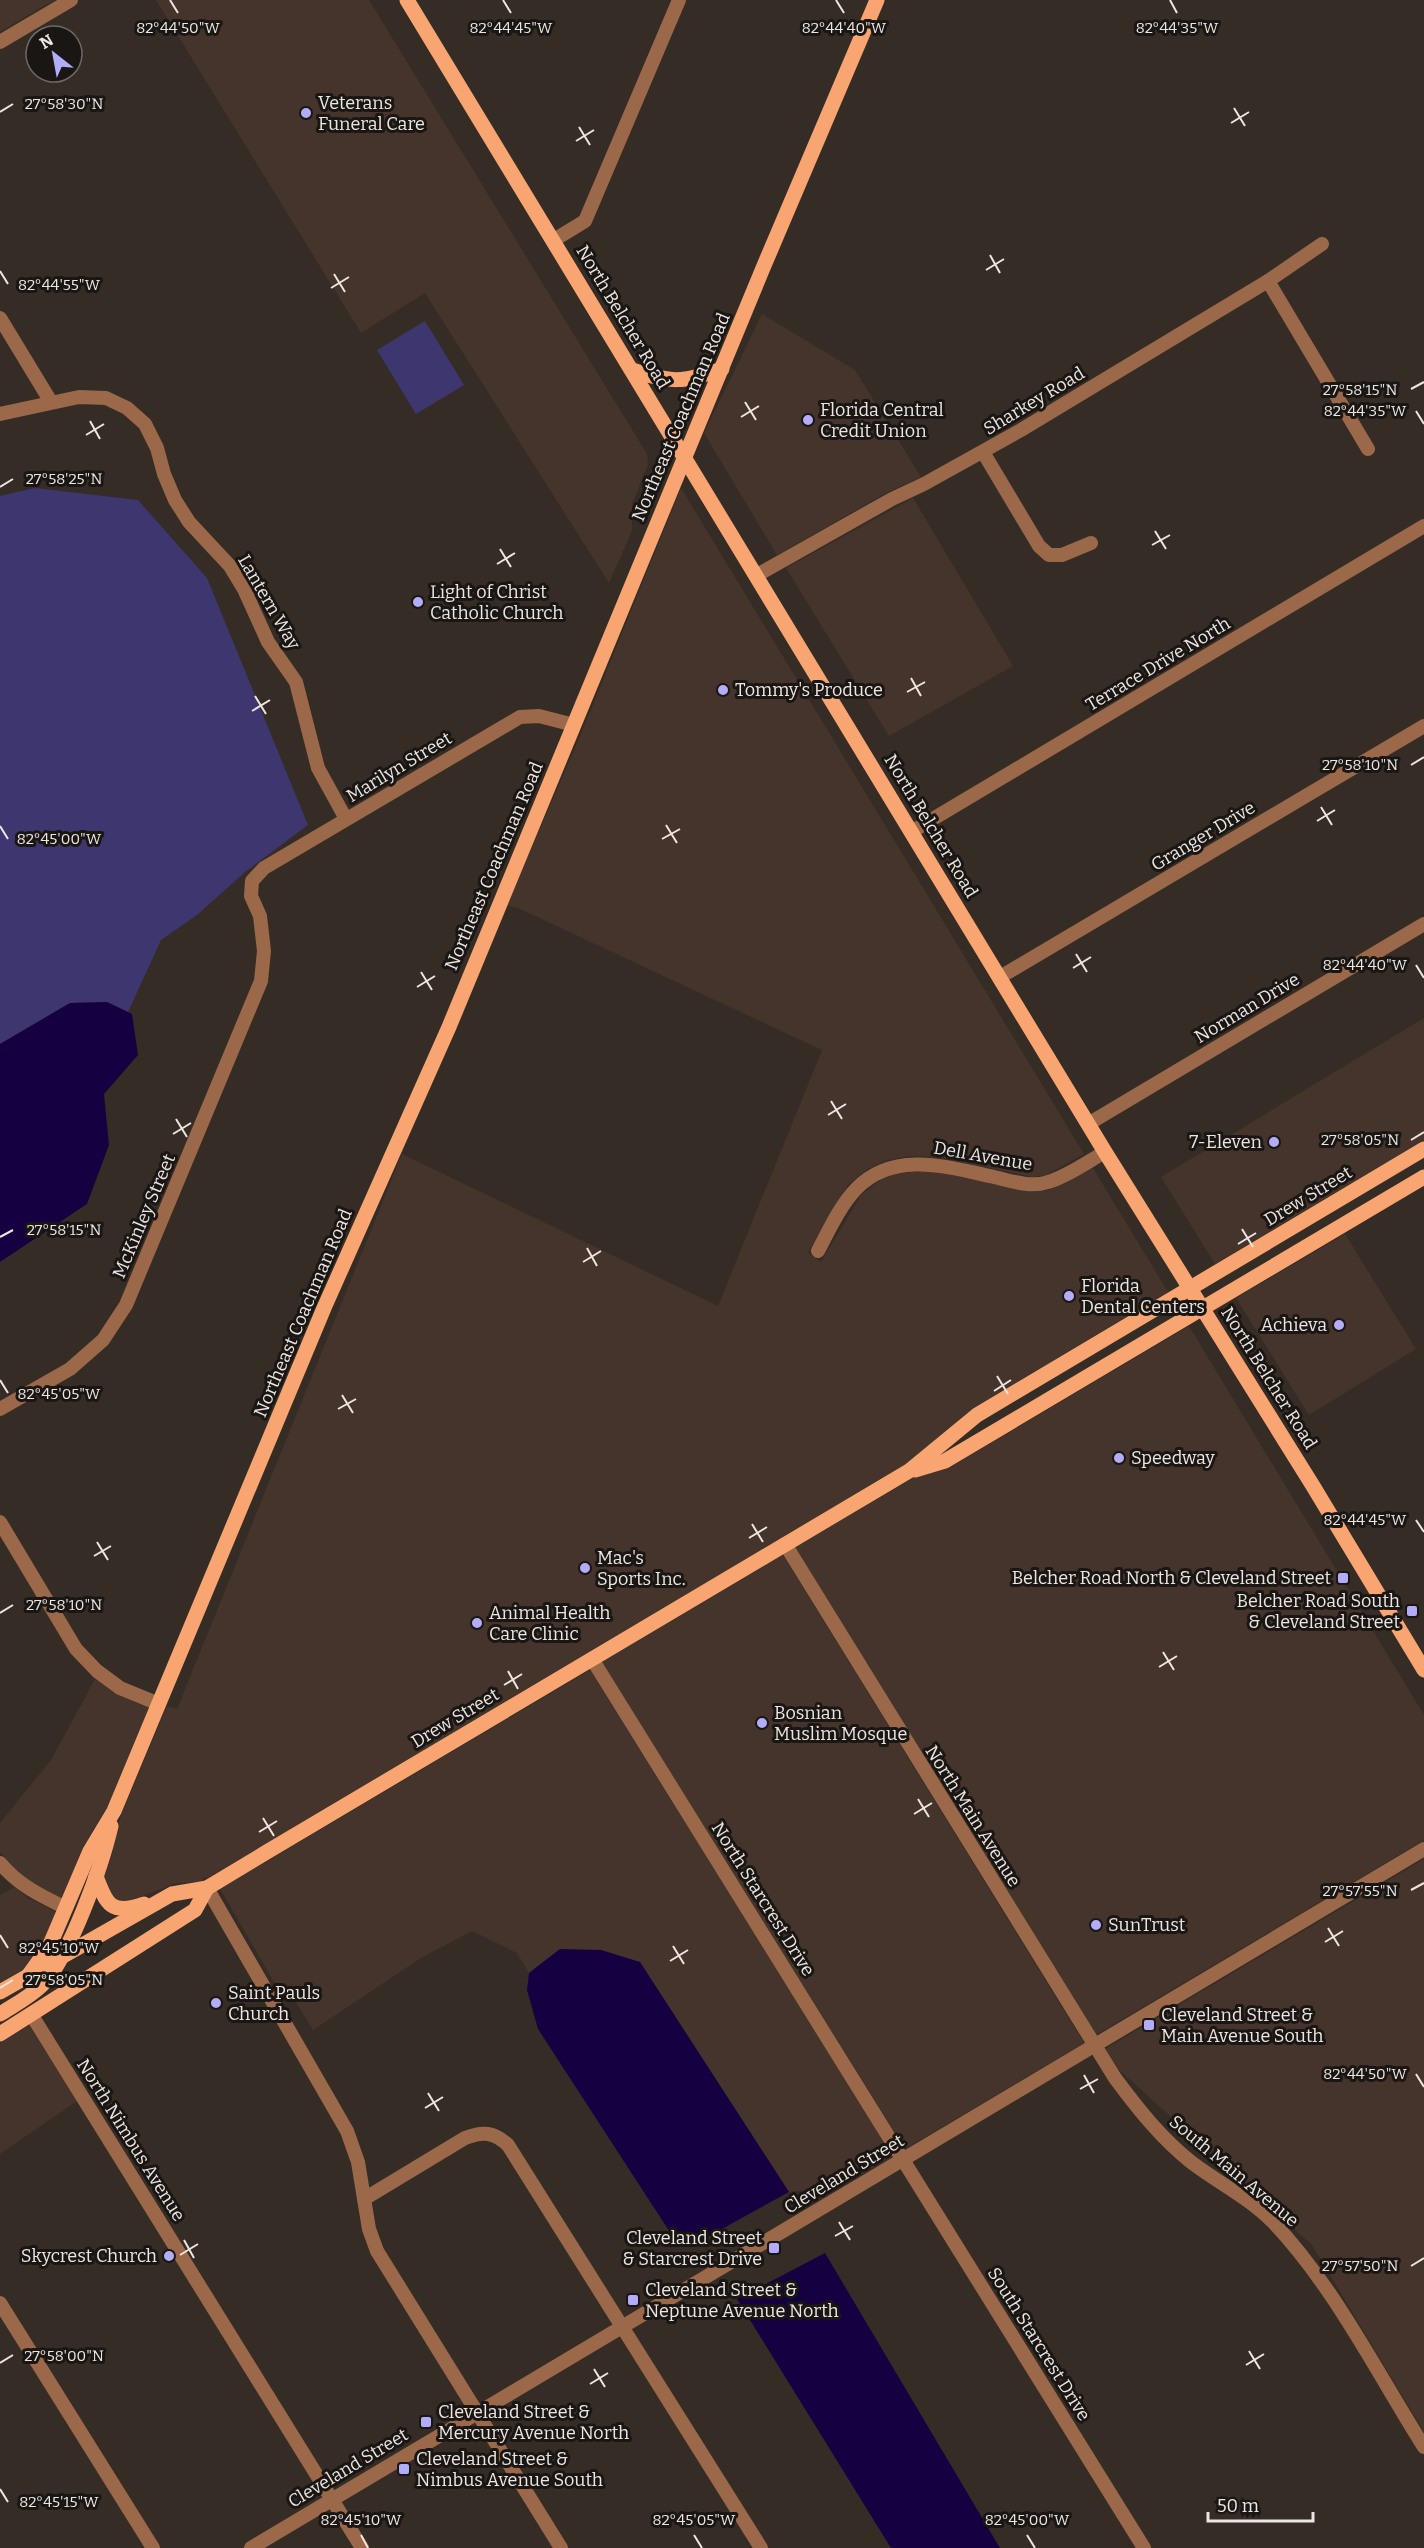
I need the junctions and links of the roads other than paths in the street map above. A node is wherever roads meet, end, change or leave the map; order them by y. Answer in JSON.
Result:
{"nodes":[{"id":1,"x":70,"y":0,"type":"edge"},
{"id":2,"x":407,"y":0,"type":"edge"},
{"id":3,"x":679,"y":0,"type":"edge"},
{"id":4,"x":878,"y":0,"type":"edge"},
{"id":5,"x":0,"y":42,"type":"edge"},
{"id":6,"x":554,"y":240,"type":"junction"},
{"id":7,"x":1322,"y":244,"type":"dead end"},
{"id":8,"x":1268,"y":280,"type":"junction"},
{"id":9,"x":0,"y":318,"type":"edge"},
{"id":10,"x":632,"y":369,"type":"junction"},
{"id":11,"x":722,"y":369,"type":"junction"},
{"id":12,"x":51,"y":402,"type":"junction"},
{"id":13,"x":0,"y":414,"type":"edge"},
{"id":14,"x":1368,"y":449,"type":"dead end"},
{"id":15,"x":983,"y":452,"type":"junction"},
{"id":16,"x":685,"y":458,"type":"junction"},
{"id":17,"x":1424,"y":526,"type":"edge"},
{"id":18,"x":1091,"y":543,"type":"dead end"},
{"id":19,"x":757,"y":575,"type":"junction"},
{"id":20,"x":574,"y":725,"type":"junction"},
{"id":21,"x":1424,"y":726,"type":"edge"},
{"id":22,"x":346,"y":819,"type":"junction"},
{"id":23,"x":912,"y":832,"type":"junction"},
{"id":24,"x":252,"y":881,"type":"joint"},
{"id":25,"x":1424,"y":924,"type":"edge"},
{"id":26,"x":1000,"y":977,"type":"junction"},
{"id":27,"x":1088,"y":1124,"type":"junction"},
{"id":28,"x":1424,"y":1149,"type":"edge"},
{"id":29,"x":1105,"y":1152,"type":"junction"},
{"id":30,"x":1424,"y":1177,"type":"edge"},
{"id":31,"x":818,"y":1251,"type":"dead end"},
{"id":32,"x":1191,"y":1288,"type":"junction"},
{"id":33,"x":1203,"y":1308,"type":"junction"},
{"id":34,"x":0,"y":1409,"type":"edge"},
{"id":35,"x":909,"y":1471,"type":"junction"},
{"id":36,"x":0,"y":1522,"type":"edge"},
{"id":37,"x":785,"y":1544,"type":"junction"},
{"id":38,"x":592,"y":1659,"type":"junction"},
{"id":39,"x":1424,"y":1670,"type":"edge"},
{"id":40,"x":159,"y":1704,"type":"junction"},
{"id":41,"x":114,"y":1811,"type":"junction"},
{"id":42,"x":1424,"y":1849,"type":"edge"},
{"id":43,"x":0,"y":1863,"type":"edge"},
{"id":44,"x":96,"y":1876,"type":"junction"},
{"id":45,"x":207,"y":1888,"type":"junction"},
{"id":46,"x":172,"y":1894,"type":"junction"},
{"id":47,"x":66,"y":1908,"type":"junction"},
{"id":48,"x":63,"y":1955,"type":"junction"},
{"id":49,"x":28,"y":1976,"type":"junction"},
{"id":50,"x":0,"y":1992,"type":"edge"},
{"id":51,"x":0,"y":2014,"type":"edge"},
{"id":52,"x":31,"y":2014,"type":"junction"},
{"id":53,"x":0,"y":2034,"type":"edge"},
{"id":54,"x":1094,"y":2046,"type":"junction"},
{"id":55,"x":903,"y":2159,"type":"junction"},
{"id":56,"x":364,"y":2199,"type":"junction"},
{"id":57,"x":0,"y":2304,"type":"edge"},
{"id":58,"x":622,"y":2326,"type":"junction"},
{"id":59,"x":477,"y":2412,"type":"junction"},
{"id":60,"x":1424,"y":2447,"type":"edge"},
{"id":61,"x":332,"y":2499,"type":"junction"},
{"id":62,"x":153,"y":2548,"type":"edge"},
{"id":63,"x":250,"y":2548,"type":"edge"},
{"id":64,"x":363,"y":2548,"type":"edge"},
{"id":65,"x":561,"y":2548,"type":"edge"},
{"id":66,"x":761,"y":2548,"type":"edge"},
{"id":67,"x":1144,"y":2548,"type":"edge"}],
"edges":[{"from":1,"to":5,"type":"street"},
{"from":2,"to":6,"type":"main road","name":"North Belcher Road"},
{"from":3,"to":6,"type":"street"},
{"from":4,"to":11,"type":"main road","name":"Northeast Coachman Road"},
{"from":6,"to":10,"type":"main road","name":"North Belcher Road"},
{"from":7,"to":8,"type":"street","name":"Sharkey Road"},
{"from":8,"to":14,"type":"street"},
{"from":8,"to":15,"type":"street","name":"Sharkey Road"},
{"from":9,"to":12,"type":"street"},
{"from":10,"to":11,"type":"main road"},
{"from":10,"to":16,"type":"main road","name":"North Belcher Road"},
{"from":11,"to":16,"type":"main road","name":"Northeast Coachman Road"},
{"from":12,"to":13,"type":"street","name":"Lantern Way"},
{"from":12,"to":22,"type":"street","name":"Lantern Way"},
{"from":15,"to":18,"type":"street"},
{"from":15,"to":19,"type":"street","name":"Sharkey Road"},
{"from":16,"to":19,"type":"main road","name":"North Belcher Road"},
{"from":16,"to":20,"type":"main road","name":"Northeast Coachman Road"},
{"from":17,"to":23,"type":"street","name":"Terrace Drive North"},
{"from":19,"to":23,"type":"main road","name":"North Belcher Road"},
{"from":20,"to":22,"type":"street","name":"Marilyn Street"},
{"from":20,"to":40,"type":"main road","name":"Northeast Coachman Road"},
{"from":21,"to":26,"type":"street","name":"Granger Drive"},
{"from":22,"to":24,"type":"street","name":"Marilyn Street"},
{"from":23,"to":26,"type":"main road","name":"North Belcher Road"},
{"from":24,"to":34,"type":"street","name":"McKinley Street"},
{"from":25,"to":27,"type":"street","name":"Norman Drive"},
{"from":26,"to":27,"type":"main road","name":"North Belcher Road"},
{"from":27,"to":29,"type":"main road","name":"North Belcher Road"},
{"from":28,"to":32,"type":"main road","name":"Drew Street"},
{"from":29,"to":31,"type":"street","name":"Dell Avenue"},
{"from":29,"to":32,"type":"main road","name":"North Belcher Road"},
{"from":30,"to":33,"type":"main road","name":"Drew Street"},
{"from":32,"to":33,"type":"main road","name":"North Belcher Road"},
{"from":32,"to":35,"type":"main road","name":"Drew Street"},
{"from":33,"to":35,"type":"main road","name":"Drew Street"},
{"from":33,"to":39,"type":"main road","name":"North Belcher Road"},
{"from":35,"to":37,"type":"main road","name":"Drew Street"},
{"from":36,"to":40,"type":"street"},
{"from":37,"to":38,"type":"main road","name":"Drew Street"},
{"from":37,"to":54,"type":"street","name":"North Main Avenue"},
{"from":38,"to":45,"type":"main road","name":"Drew Street"},
{"from":38,"to":55,"type":"street","name":"North Starcrest Drive"},
{"from":40,"to":41,"type":"main road","name":"Northeast Coachman Road"},
{"from":41,"to":44,"type":"main road","name":"Northeast Coachman Road"},
{"from":41,"to":47,"type":"main road","name":"Northeast Coachman Road"},
{"from":42,"to":54,"type":"street","name":"Cleveland Street"},
{"from":43,"to":47,"type":"street"},
{"from":44,"to":46,"type":"main road"},
{"from":44,"to":48,"type":"main road","name":"Northeast Coachman Road"},
{"from":45,"to":46,"type":"main road","name":"Drew Street"},
{"from":45,"to":52,"type":"main road","name":"Drew Street"},
{"from":45,"to":56,"type":"street"},
{"from":46,"to":48,"type":"main road","name":"Drew Street"},
{"from":47,"to":49,"type":"main road","name":"Northeast Coachman Road"},
{"from":48,"to":49,"type":"main road","name":"Drew Street"},
{"from":48,"to":51,"type":"main road","name":"Drew Street"},
{"from":49,"to":50,"type":"main road","name":"Drew Street"},
{"from":52,"to":53,"type":"main road","name":"Drew Street"},
{"from":52,"to":61,"type":"street","name":"North Nimbus Avenue"},
{"from":54,"to":55,"type":"street","name":"Cleveland Street"},
{"from":54,"to":60,"type":"street","name":"South Main Avenue"},
{"from":55,"to":58,"type":"street","name":"Cleveland Street"},
{"from":55,"to":67,"type":"street","name":"South Starcrest Drive"},
{"from":56,"to":58,"type":"street"},
{"from":56,"to":59,"type":"street"},
{"from":57,"to":62,"type":"street"},
{"from":58,"to":59,"type":"street","name":"Cleveland Street"},
{"from":58,"to":66,"type":"street"},
{"from":59,"to":61,"type":"street","name":"Cleveland Street"},
{"from":59,"to":65,"type":"street"},
{"from":61,"to":63,"type":"street","name":"Cleveland Street"},
{"from":61,"to":64,"type":"street","name":"North Nimbus Avenue"}]}
